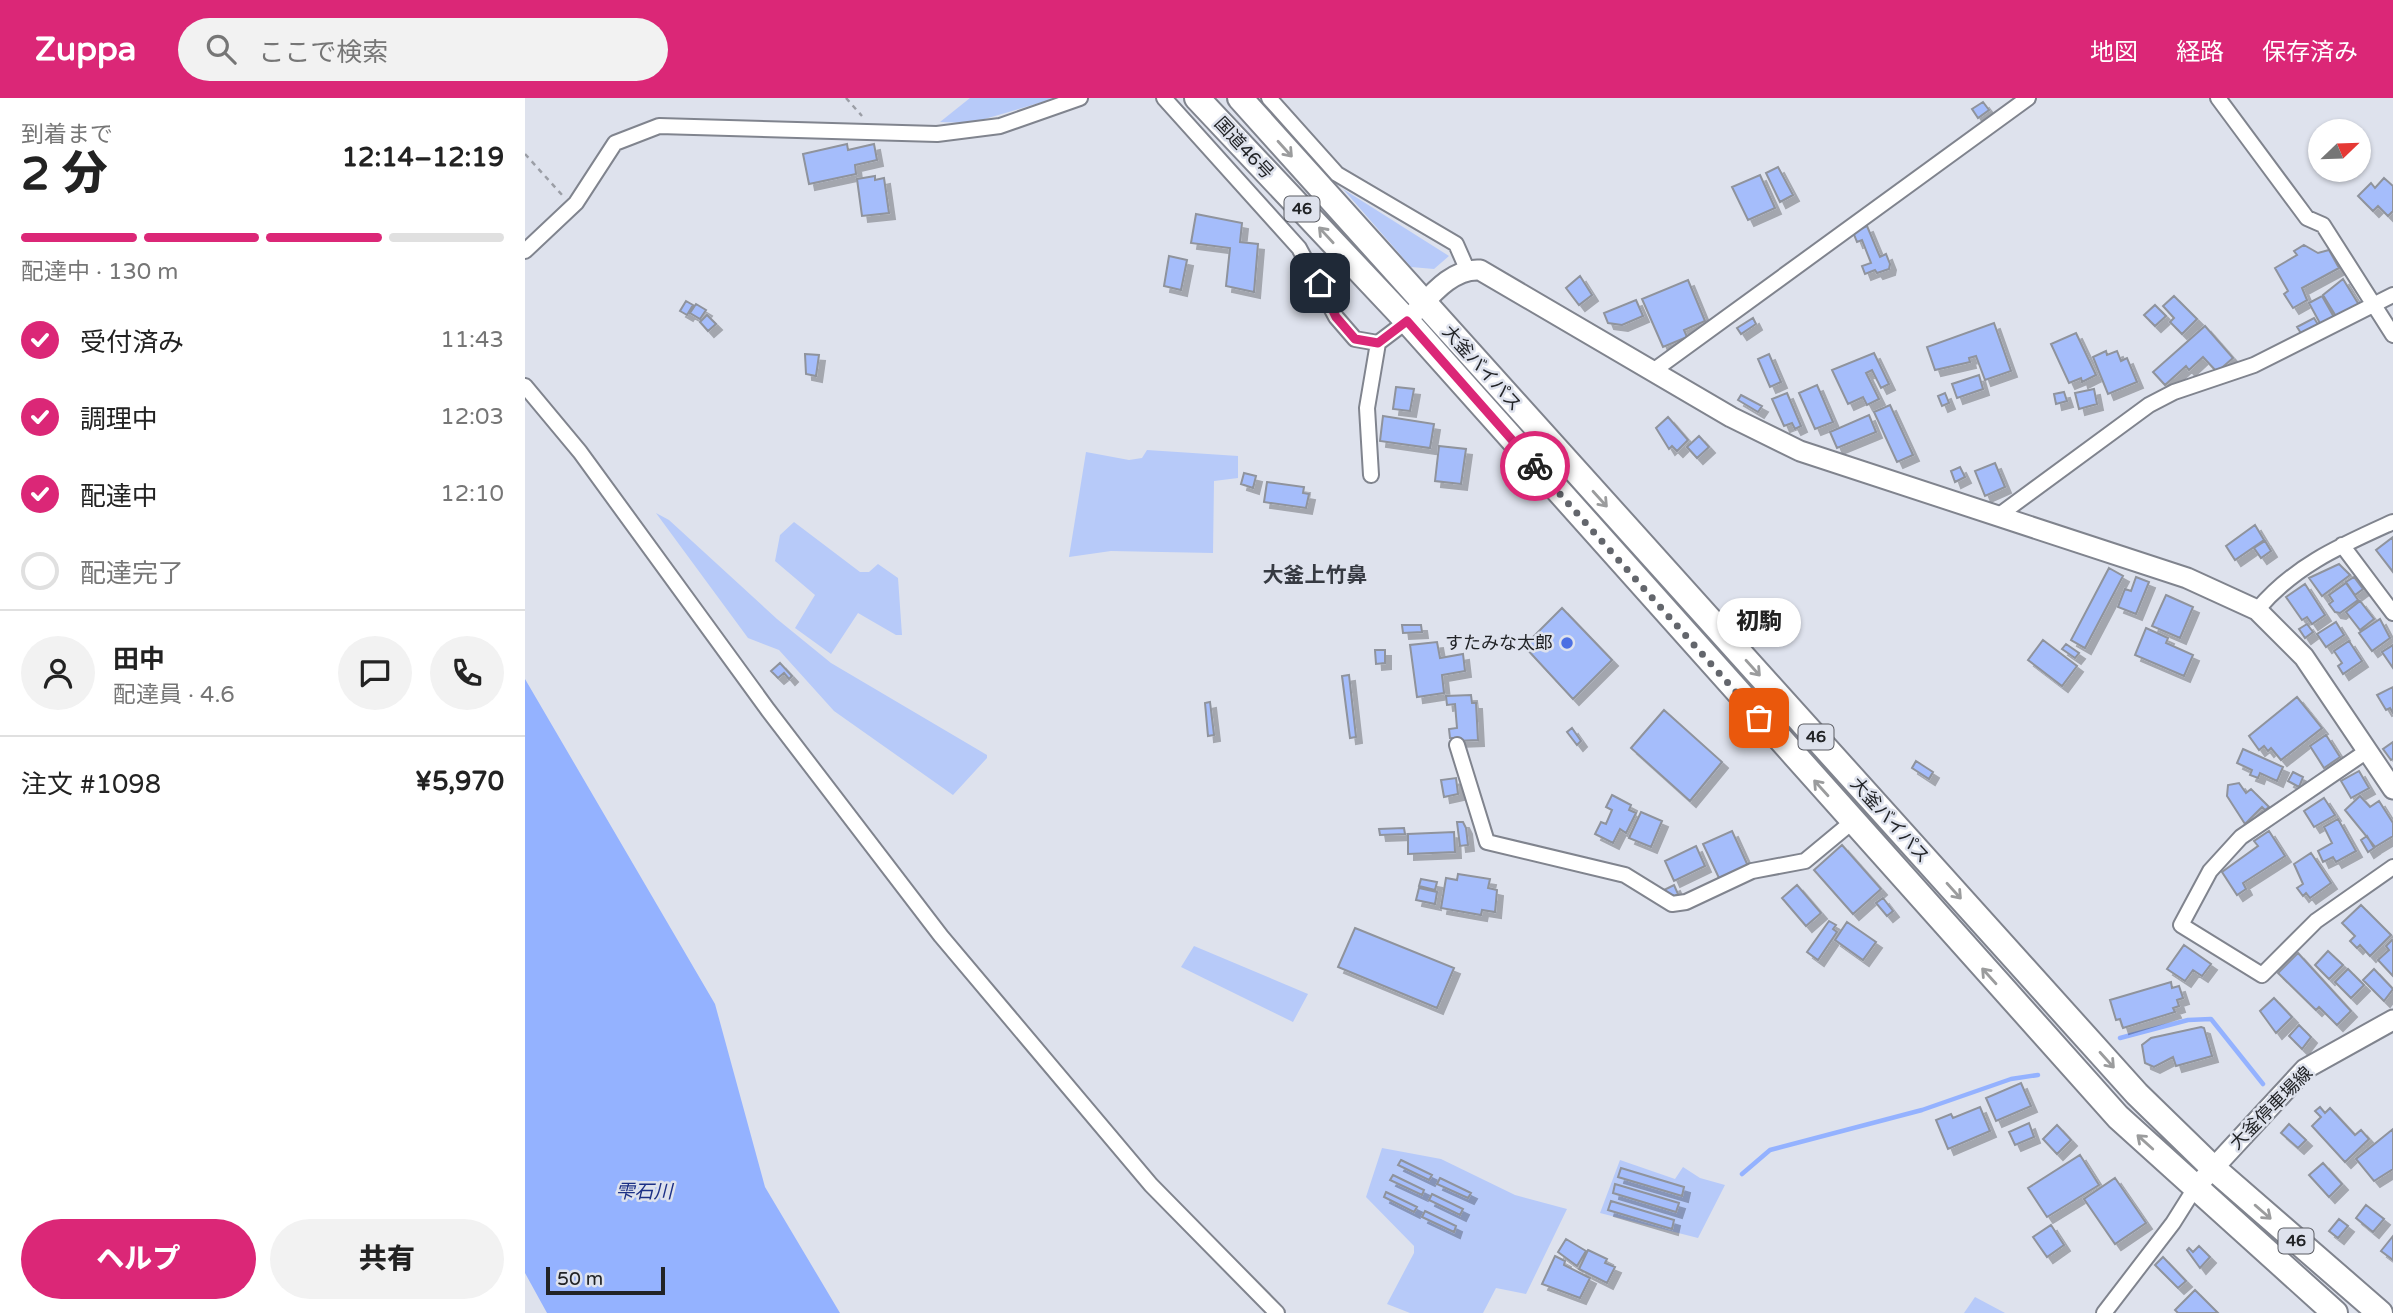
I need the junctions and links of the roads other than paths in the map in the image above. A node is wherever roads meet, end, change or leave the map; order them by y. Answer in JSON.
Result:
{"nodes":[{"id":1,"x":1080,"y":98,"type":"edge"},
{"id":2,"x":1164,"y":98,"type":"edge"},
{"id":3,"x":1197,"y":98,"type":"edge"},
{"id":4,"x":1240,"y":98,"type":"edge"},
{"id":5,"x":1269,"y":98,"type":"edge"},
{"id":6,"x":2028,"y":98,"type":"edge"},
{"id":7,"x":2218,"y":98,"type":"edge"},
{"id":8,"x":525,"y":251,"type":"edge"},
{"id":9,"x":1467,"y":269,"type":"junction"},
{"id":10,"x":2393,"y":295,"type":"edge"},
{"id":11,"x":2373,"y":306,"type":"junction"},
{"id":12,"x":1415,"y":312,"type":"junction"},
{"id":13,"x":2393,"y":335,"type":"edge"},
{"id":14,"x":1378,"y":343,"type":"junction"},
{"id":15,"x":1653,"y":371,"type":"junction"},
{"id":16,"x":525,"y":386,"type":"edge"},
{"id":17,"x":1371,"y":475,"type":"dead end"},
{"id":18,"x":1998,"y":516,"type":"junction"},
{"id":19,"x":2393,"y":522,"type":"edge"},
{"id":20,"x":2342,"y":545,"type":"junction"},
{"id":21,"x":2257,"y":610,"type":"junction"},
{"id":22,"x":2393,"y":613,"type":"edge"},
{"id":23,"x":1457,"y":745,"type":"dead end"},
{"id":24,"x":2367,"y":751,"type":"junction"},
{"id":25,"x":2393,"y":789,"type":"edge"},
{"id":26,"x":1852,"y":822,"type":"junction"},
{"id":27,"x":2393,"y":867,"type":"edge"},
{"id":28,"x":2393,"y":1020,"type":"edge"},
{"id":29,"x":2212,"y":1167,"type":"junction"},
{"id":30,"x":2195,"y":1188,"type":"junction"},
{"id":31,"x":1277,"y":1313,"type":"edge"},
{"id":32,"x":2104,"y":1313,"type":"edge"},
{"id":33,"x":2335,"y":1313,"type":"edge"},
{"id":34,"x":2380,"y":1313,"type":"edge"}],
"edges":[{"from":1,"to":8,"type":"street"},
{"from":2,"to":14,"type":"street"},
{"from":12,"to":3,"type":"highway","name":"国道46号","number":"46","one_way":true},
{"from":4,"to":12,"type":"highway","name":"国道46号","number":"46","one_way":true},
{"from":5,"to":9,"type":"street"},
{"from":6,"to":15,"type":"street"},
{"from":7,"to":11,"type":"street"},
{"from":9,"to":12,"type":"street"},
{"from":9,"to":15,"type":"street"},
{"from":10,"to":11,"type":"street"},
{"from":11,"to":13,"type":"street"},
{"from":11,"to":18,"type":"street"},
{"from":12,"to":14,"type":"street"},
{"from":26,"to":12,"type":"highway","name":"大釜バイパス","number":"46","one_way":true},
{"from":12,"to":29,"type":"highway","name":"大釜バイパス","number":"46","one_way":true},
{"from":14,"to":17,"type":"street"},
{"from":15,"to":18,"type":"street"},
{"from":16,"to":31,"type":"street"},
{"from":18,"to":21,"type":"street"},
{"from":19,"to":20,"type":"street"},
{"from":20,"to":21,"type":"street"},
{"from":20,"to":22,"type":"street"},
{"from":21,"to":24,"type":"street"},
{"from":23,"to":26,"type":"street"},
{"from":24,"to":25,"type":"street"},
{"from":24,"to":27,"type":"street"},
{"from":30,"to":26,"type":"highway","name":"大釜バイパス","number":"46","one_way":true},
{"from":28,"to":29,"type":"street","name":"大釜停車場線"},
{"from":29,"to":30,"type":"street","name":"大釜停車場線"},
{"from":29,"to":34,"type":"highway","name":"大釜バイパス","number":"46","one_way":true},
{"from":30,"to":32,"type":"street"},
{"from":30,"to":33,"type":"highway","name":"大釜バイパス","number":"46"}]}
